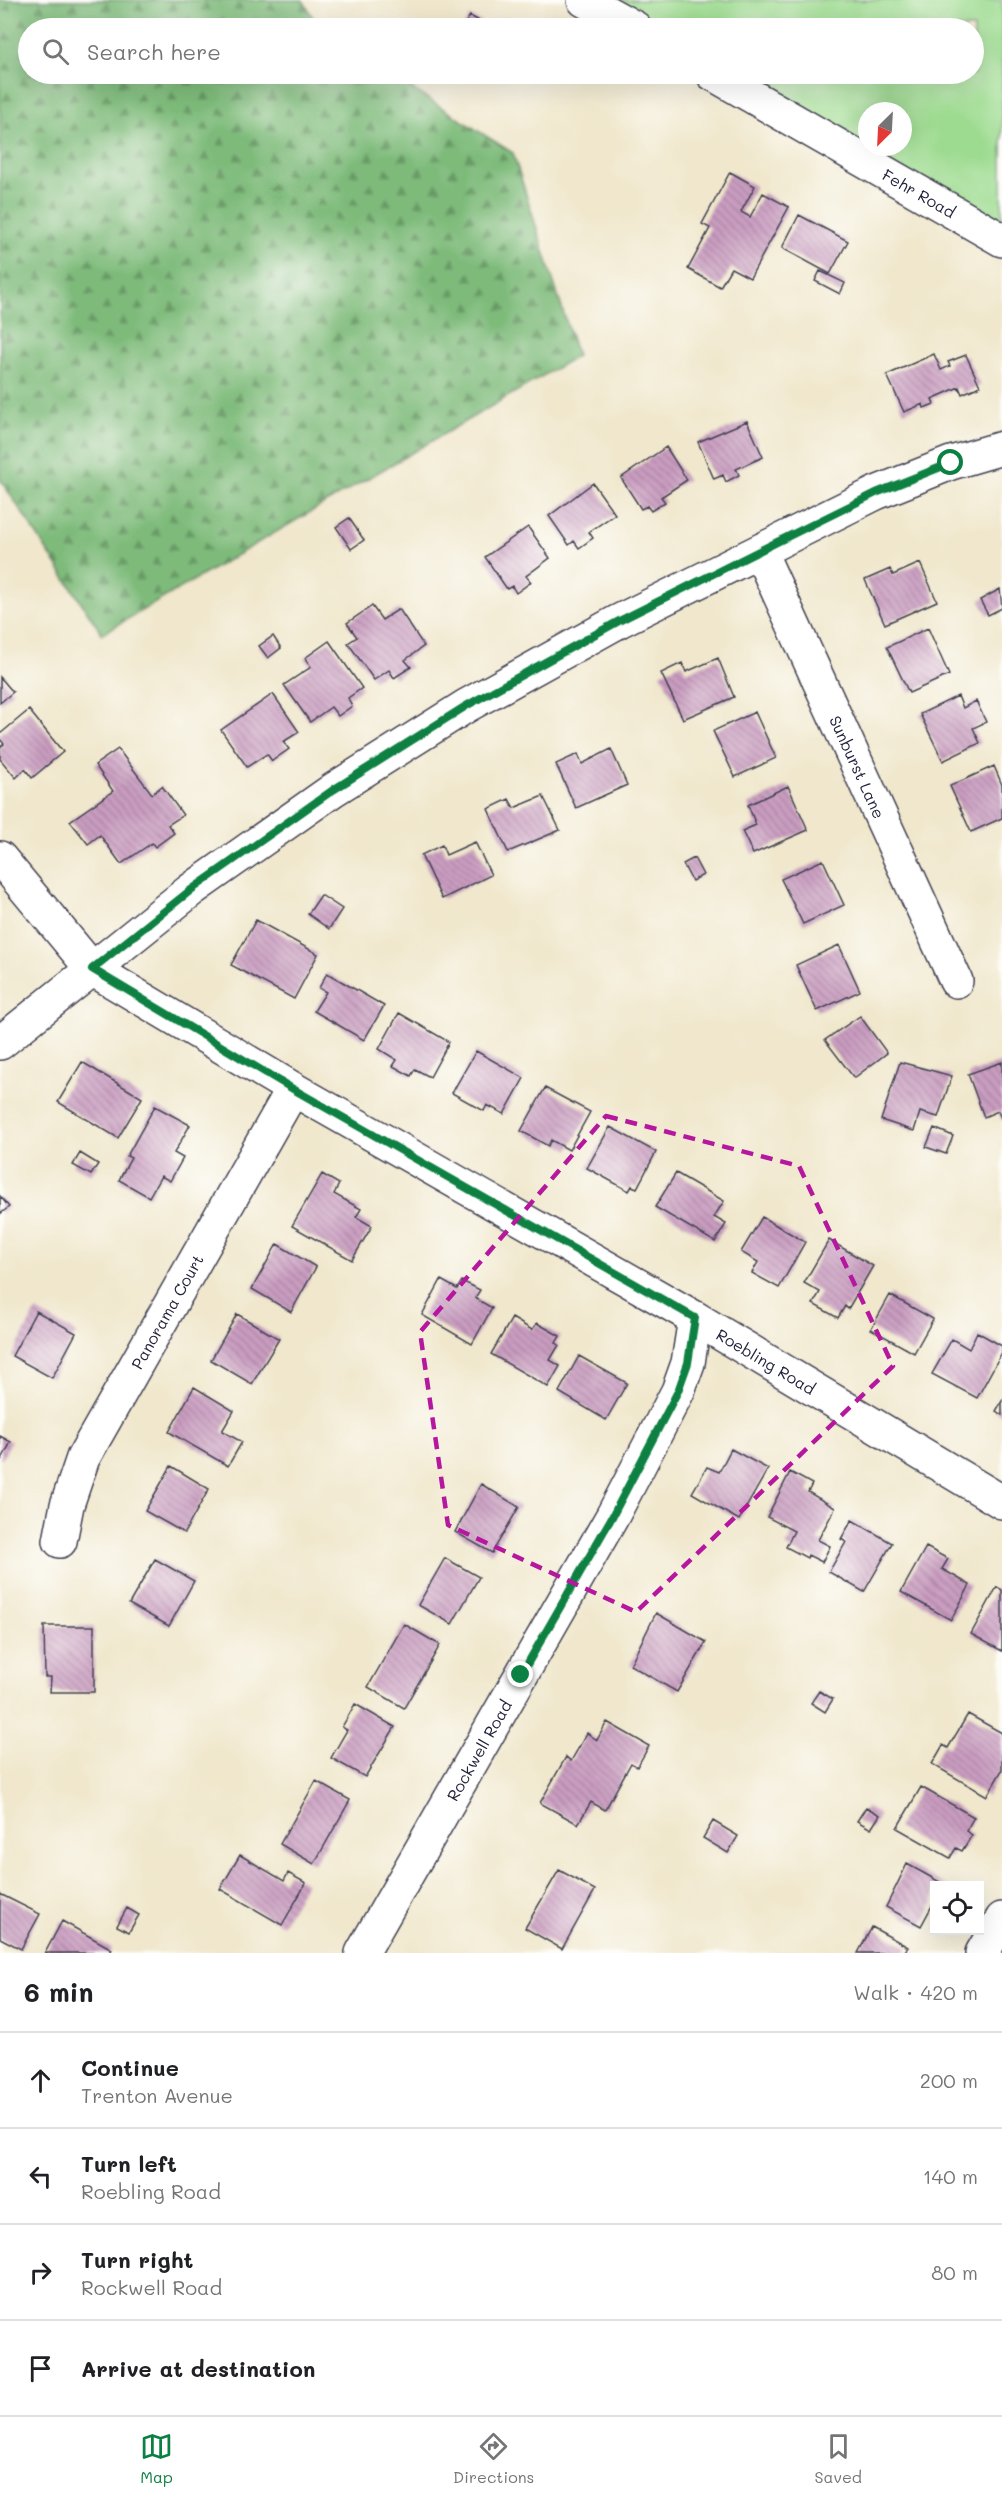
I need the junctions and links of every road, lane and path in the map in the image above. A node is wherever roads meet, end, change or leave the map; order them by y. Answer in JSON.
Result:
{"nodes":[{"id":1,"x":598,"y":3,"type":"edge"},
{"id":2,"x":620,"y":18,"type":"edge"},
{"id":3,"x":730,"y":84,"type":"edge"},
{"id":4,"x":1002,"y":240,"type":"edge"},
{"id":5,"x":1002,"y":448,"type":"edge"},
{"id":6,"x":760,"y":552,"type":"junction"},
{"id":7,"x":0,"y":858,"type":"edge"},
{"id":8,"x":92,"y":969,"type":"junction"},
{"id":9,"x":956,"y":981,"type":"dead end"},
{"id":10,"x":0,"y":1043,"type":"edge"},
{"id":11,"x":293,"y":1089,"type":"junction"},
{"id":12,"x":695,"y":1318,"type":"junction"},
{"id":13,"x":1002,"y":1502,"type":"edge"},
{"id":14,"x":60,"y":1541,"type":"dead end"},
{"id":15,"x":1002,"y":1919,"type":"edge"},
{"id":16,"x":362,"y":1953,"type":"edge"},
{"id":17,"x":982,"y":1953,"type":"edge"}],
"edges":[{"from":1,"to":2,"type":"street"},
{"from":3,"to":4,"type":"street","name":"Fehr Road"},
{"from":5,"to":6,"type":"street"},
{"from":6,"to":8,"type":"street"},
{"from":6,"to":9,"type":"street","name":"Sunburst Lane"},
{"from":7,"to":8,"type":"street","name":"Roebling Road"},
{"from":8,"to":10,"type":"street"},
{"from":8,"to":11,"type":"street","name":"Roebling Road"},
{"from":11,"to":12,"type":"street","name":"Roebling Road"},
{"from":11,"to":14,"type":"street","name":"Panorama Court"},
{"from":12,"to":13,"type":"street","name":"Roebling Road"},
{"from":12,"to":16,"type":"street","name":"Rockwell Road"},
{"from":15,"to":17,"type":"street"}]}
